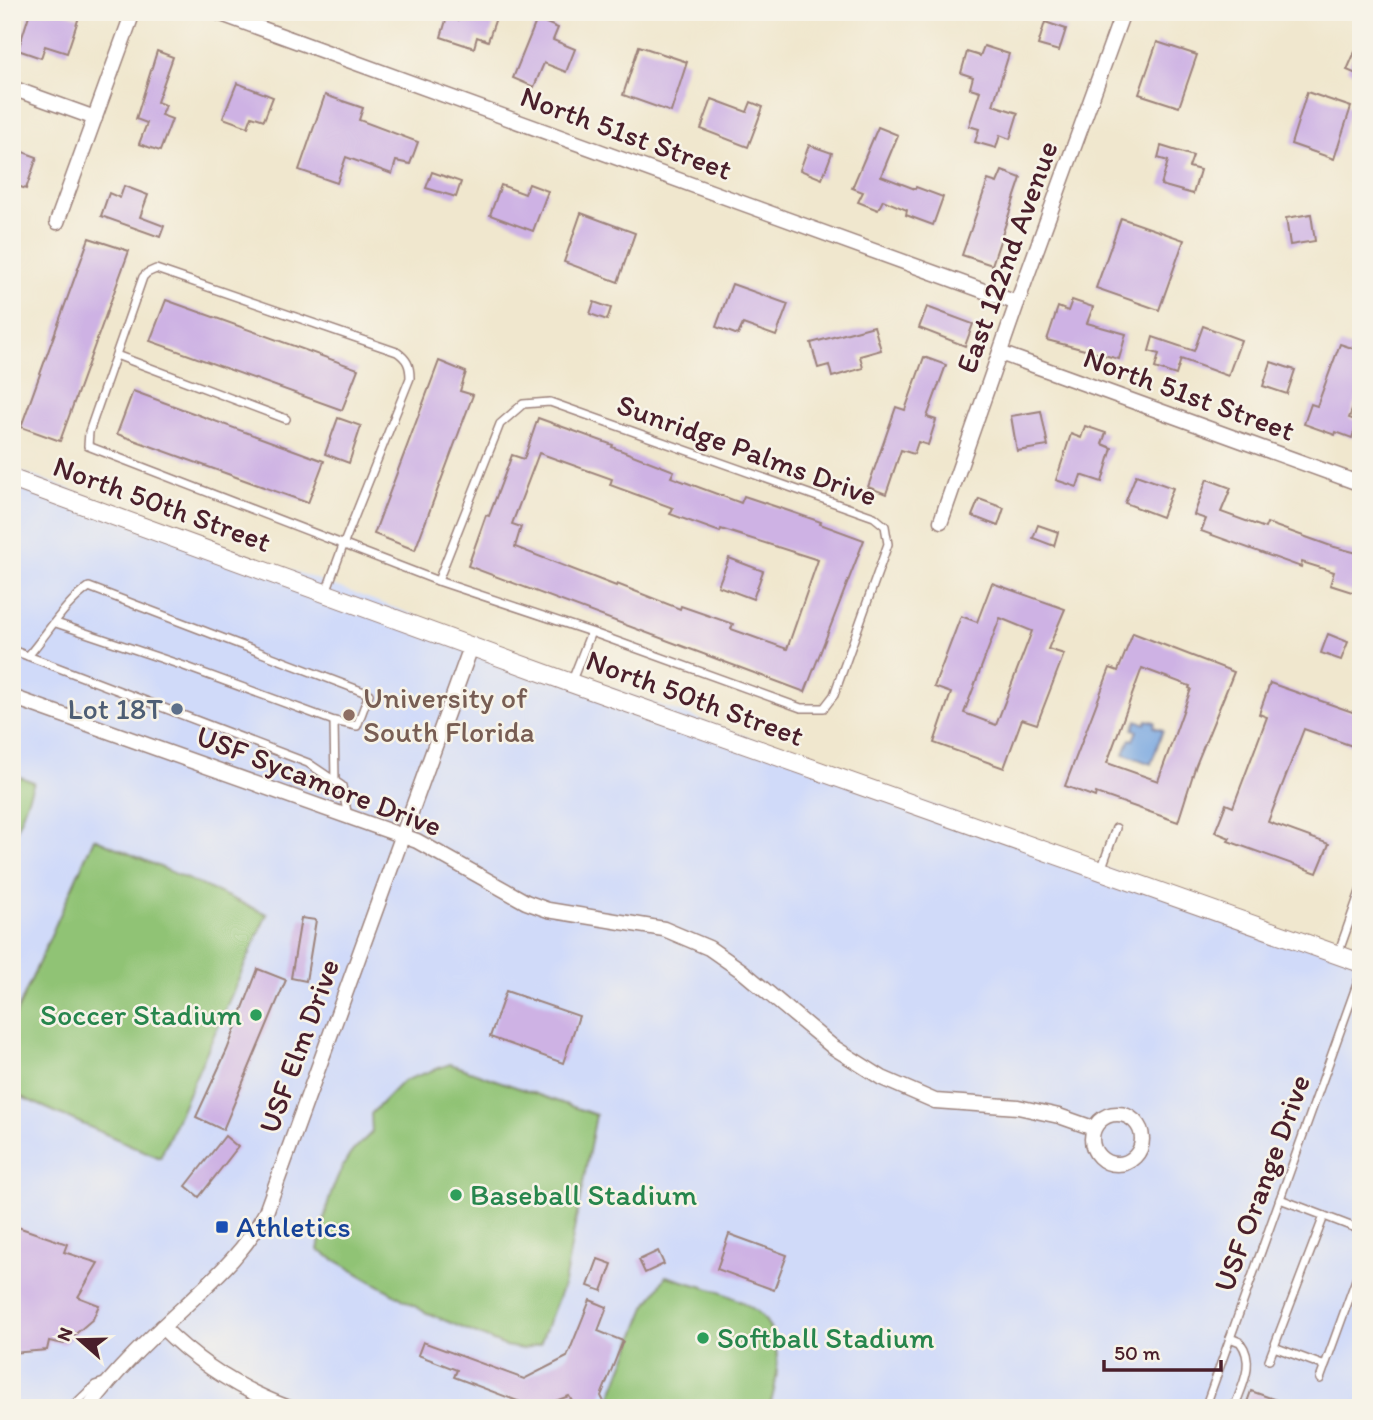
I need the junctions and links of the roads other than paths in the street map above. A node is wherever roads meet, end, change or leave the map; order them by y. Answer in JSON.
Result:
{"nodes":[{"id":1,"x":133,"y":12,"type":"edge"},
{"id":2,"x":216,"y":12,"type":"edge"},
{"id":3,"x":1123,"y":12,"type":"edge"},
{"id":4,"x":12,"y":88,"type":"edge"},
{"id":5,"x":95,"y":118,"type":"junction"},
{"id":6,"x":57,"y":222,"type":"dead end"},
{"id":7,"x":1017,"y":303,"type":"junction"},
{"id":8,"x":1000,"y":353,"type":"junction"},
{"id":9,"x":116,"y":355,"type":"junction"},
{"id":10,"x":286,"y":419,"type":"dead end"},
{"id":11,"x":12,"y":479,"type":"edge"},
{"id":12,"x":1361,"y":484,"type":"edge"},
{"id":13,"x":941,"y":520,"type":"dead end"},
{"id":14,"x":344,"y":543,"type":"junction"},
{"id":15,"x":438,"y":581,"type":"junction"},
{"id":16,"x":326,"y":593,"type":"junction"},
{"id":17,"x":56,"y":623,"type":"junction"},
{"id":18,"x":592,"y":632,"type":"junction"},
{"id":19,"x":471,"y":647,"type":"junction"},
{"id":20,"x":12,"y":650,"type":"edge"},
{"id":21,"x":28,"y":656,"type":"junction"},
{"id":22,"x":571,"y":683,"type":"junction"},
{"id":23,"x":12,"y":697,"type":"edge"},
{"id":24,"x":334,"y":721,"type":"junction"},
{"id":25,"x":335,"y":781,"type":"junction"},
{"id":26,"x":348,"y":817,"type":"junction"},
{"id":27,"x":1116,"y":828,"type":"dead end"},
{"id":28,"x":403,"y":836,"type":"junction"},
{"id":29,"x":1101,"y":870,"type":"junction"},
{"id":30,"x":1361,"y":889,"type":"edge"},
{"id":31,"x":1357,"y":910,"type":"edge"},
{"id":32,"x":1338,"y":954,"type":"junction"},
{"id":33,"x":1361,"y":963,"type":"edge"},
{"id":34,"x":1361,"y":973,"type":"edge"},
{"id":35,"x":1093,"y":1128,"type":"dead end"},
{"id":36,"x":1280,"y":1199,"type":"junction"},
{"id":37,"x":1324,"y":1216,"type":"junction"},
{"id":38,"x":1361,"y":1230,"type":"edge"},
{"id":39,"x":1361,"y":1266,"type":"edge"},
{"id":40,"x":162,"y":1327,"type":"junction"},
{"id":41,"x":1230,"y":1338,"type":"junction"},
{"id":42,"x":1274,"y":1348,"type":"junction"},
{"id":43,"x":1269,"y":1360,"type":"dead end"},
{"id":44,"x":1325,"y":1366,"type":"junction"},
{"id":45,"x":1321,"y":1379,"type":"dead end"},
{"id":46,"x":108,"y":1381,"type":"junction"},
{"id":47,"x":71,"y":1408,"type":"edge"},
{"id":48,"x":88,"y":1408,"type":"edge"},
{"id":49,"x":289,"y":1408,"type":"edge"},
{"id":50,"x":1205,"y":1408,"type":"edge"},
{"id":51,"x":1234,"y":1408,"type":"edge"}],
"edges":[{"from":1,"to":5,"type":"street"},
{"from":2,"to":7,"type":"street","name":"North 51st Street"},
{"from":3,"to":7,"type":"street","name":"East 122nd Avenue"},
{"from":4,"to":5,"type":"street"},
{"from":5,"to":6,"type":"street"},
{"from":7,"to":8,"type":"street","name":"East 122nd Avenue"},
{"from":8,"to":12,"type":"street","name":"North 51st Street"},
{"from":8,"to":13,"type":"street","name":"East 122nd Avenue"},
{"from":9,"to":10,"type":"lane"},
{"from":9,"to":14,"type":"lane","name":"Sunridge Palms Drive"},
{"from":9,"to":14,"type":"lane","name":"Sunridge Palms Drive"},
{"from":11,"to":16,"type":"street","name":"North 50th Street"},
{"from":14,"to":15,"type":"lane","name":"Sunridge Palms Drive"},
{"from":14,"to":16,"type":"lane"},
{"from":15,"to":18,"type":"lane","name":"Sunridge Palms Drive"},
{"from":15,"to":18,"type":"lane","name":"Sunridge Palms Drive"},
{"from":16,"to":19,"type":"street","name":"North 50th Street"},
{"from":17,"to":21,"type":"lane"},
{"from":17,"to":24,"type":"lane"},
{"from":17,"to":24,"type":"lane"},
{"from":18,"to":22,"type":"lane"},
{"from":19,"to":22,"type":"street","name":"North 50th Street"},
{"from":19,"to":28,"type":"street","name":"USF Elm Drive"},
{"from":20,"to":21,"type":"lane"},
{"from":21,"to":25,"type":"lane"},
{"from":22,"to":29,"type":"street","name":"North 50th Street"},
{"from":23,"to":26,"type":"street","name":"USF Sycamore Drive"},
{"from":24,"to":25,"type":"lane"},
{"from":25,"to":26,"type":"lane"},
{"from":26,"to":28,"type":"street","name":"USF Sycamore Drive"},
{"from":27,"to":29,"type":"lane"},
{"from":28,"to":35,"type":"street","name":"USF Sycamore Drive"},
{"from":28,"to":40,"type":"street","name":"USF Elm Drive"},
{"from":29,"to":32,"type":"street","name":"North 50th Street"},
{"from":30,"to":31,"type":"lane"},
{"from":31,"to":32,"type":"lane"},
{"from":32,"to":33,"type":"street","name":"North 50th Street"},
{"from":34,"to":36,"type":"lane","name":"USF Orange Drive"},
{"from":36,"to":37,"type":"lane"},
{"from":36,"to":41,"type":"lane","name":"USF Orange Drive"},
{"from":37,"to":38,"type":"lane"},
{"from":37,"to":42,"type":"lane"},
{"from":39,"to":44,"type":"lane"},
{"from":40,"to":46,"type":"street","name":"USF Elm Drive"},
{"from":40,"to":49,"type":"street"},
{"from":41,"to":50,"type":"lane","name":"USF Orange Drive"},
{"from":41,"to":51,"type":"lane"},
{"from":42,"to":43,"type":"lane"},
{"from":42,"to":44,"type":"lane"},
{"from":44,"to":45,"type":"lane"},
{"from":46,"to":47,"type":"lane"},
{"from":46,"to":48,"type":"street","name":"USF Elm Drive"}]}
